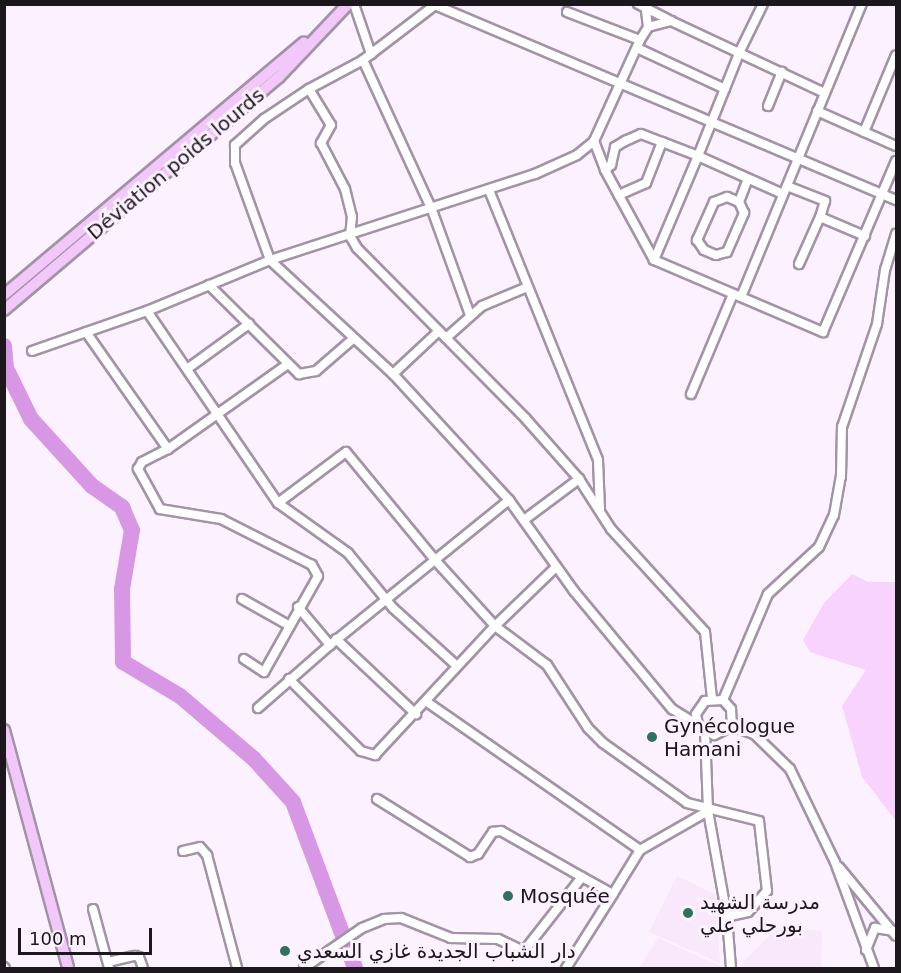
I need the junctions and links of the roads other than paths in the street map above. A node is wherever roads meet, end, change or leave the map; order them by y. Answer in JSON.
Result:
{"nodes":[{"id":1,"x":354,"y":4,"type":"edge"},
{"id":2,"x":638,"y":4,"type":"edge"},
{"id":3,"x":763,"y":4,"type":"edge"},
{"id":4,"x":862,"y":4,"type":"edge"},
{"id":5,"x":435,"y":5,"type":"edge"},
{"id":6,"x":345,"y":8,"type":"edge"},
{"id":7,"x":646,"y":11,"type":"junction"},
{"id":8,"x":567,"y":12,"type":"dead end"},
{"id":9,"x":670,"y":21,"type":"junction"},
{"id":10,"x":648,"y":27,"type":"junction"},
{"id":11,"x":639,"y":44,"type":"junction"},
{"id":12,"x":740,"y":51,"type":"junction"},
{"id":13,"x":371,"y":54,"type":"junction"},
{"id":14,"x":897,"y":55,"type":"edge"},
{"id":15,"x":363,"y":60,"type":"junction"},
{"id":16,"x":782,"y":72,"type":"junction"},
{"id":17,"x":623,"y":82,"type":"junction"},
{"id":18,"x":309,"y":89,"type":"junction"},
{"id":19,"x":725,"y":89,"type":"junction"},
{"id":20,"x":825,"y":93,"type":"junction"},
{"id":21,"x":768,"y":106,"type":"dead end"},
{"id":22,"x":817,"y":111,"type":"junction"},
{"id":23,"x":712,"y":121,"type":"junction"},
{"id":24,"x":864,"y":132,"type":"junction"},
{"id":25,"x":594,"y":141,"type":"junction"},
{"id":26,"x":662,"y":142,"type":"junction"},
{"id":27,"x":897,"y":146,"type":"edge"},
{"id":28,"x":698,"y":156,"type":"junction"},
{"id":29,"x":797,"y":157,"type":"junction"},
{"id":30,"x":897,"y":161,"type":"edge"},
{"id":31,"x":605,"y":171,"type":"junction"},
{"id":32,"x":748,"y":179,"type":"junction"},
{"id":33,"x":489,"y":190,"type":"junction"},
{"id":34,"x":785,"y":190,"type":"junction"},
{"id":35,"x":882,"y":193,"type":"junction"},
{"id":36,"x":619,"y":195,"type":"junction"},
{"id":37,"x":897,"y":200,"type":"edge"},
{"id":38,"x":739,"y":202,"type":"junction"},
{"id":39,"x":432,"y":210,"type":"junction"},
{"id":40,"x":820,"y":217,"type":"junction"},
{"id":41,"x":897,"y":234,"type":"edge"},
{"id":42,"x":350,"y":236,"type":"junction"},
{"id":43,"x":865,"y":236,"type":"junction"},
{"id":44,"x":270,"y":260,"type":"junction"},
{"id":45,"x":654,"y":260,"type":"junction"},
{"id":46,"x":799,"y":264,"type":"dead end"},
{"id":47,"x":209,"y":285,"type":"junction"},
{"id":48,"x":525,"y":288,"type":"junction"},
{"id":49,"x":4,"y":295,"type":"edge"},
{"id":50,"x":737,"y":295,"type":"junction"},
{"id":51,"x":4,"y":309,"type":"edge"},
{"id":52,"x":147,"y":311,"type":"junction"},
{"id":53,"x":470,"y":315,"type":"junction"},
{"id":54,"x":249,"y":324,"type":"junction"},
{"id":55,"x":86,"y":332,"type":"junction"},
{"id":56,"x":442,"y":335,"type":"junction"},
{"id":57,"x":354,"y":338,"type":"junction"},
{"id":58,"x":32,"y":351,"type":"dead end"},
{"id":59,"x":288,"y":364,"type":"junction"},
{"id":60,"x":187,"y":369,"type":"junction"},
{"id":61,"x":393,"y":374,"type":"junction"},
{"id":62,"x":691,"y":394,"type":"dead end"},
{"id":63,"x":217,"y":414,"type":"junction"},
{"id":64,"x":168,"y":448,"type":"junction"},
{"id":65,"x":579,"y":479,"type":"junction"},
{"id":66,"x":509,"y":500,"type":"junction"},
{"id":67,"x":278,"y":503,"type":"junction"},
{"id":68,"x":600,"y":511,"type":"junction"},
{"id":69,"x":524,"y":520,"type":"junction"},
{"id":70,"x":435,"y":560,"type":"junction"},
{"id":71,"x":556,"y":567,"type":"junction"},
{"id":72,"x":242,"y":599,"type":"dead end"},
{"id":73,"x":386,"y":600,"type":"junction"},
{"id":74,"x":298,"y":607,"type":"junction"},
{"id":75,"x":288,"y":625,"type":"junction"},
{"id":76,"x":495,"y":626,"type":"junction"},
{"id":77,"x":333,"y":642,"type":"junction"},
{"id":78,"x":244,"y":659,"type":"dead end"},
{"id":79,"x":457,"y":666,"type":"junction"},
{"id":80,"x":289,"y":679,"type":"junction"},
{"id":81,"x":712,"y":699,"type":"junction"},
{"id":82,"x":723,"y":700,"type":"junction"},
{"id":83,"x":427,"y":702,"type":"junction"},
{"id":84,"x":258,"y":708,"type":"dead end"},
{"id":85,"x":416,"y":714,"type":"junction"},
{"id":86,"x":698,"y":724,"type":"junction"},
{"id":87,"x":732,"y":726,"type":"junction"},
{"id":88,"x":4,"y":730,"type":"edge"},
{"id":89,"x":705,"y":732,"type":"junction"},
{"id":90,"x":377,"y":799,"type":"dead end"},
{"id":91,"x":708,"y":811,"type":"junction"},
{"id":92,"x":640,"y":850,"type":"junction"},
{"id":93,"x":183,"y":851,"type":"dead end"},
{"id":94,"x":835,"y":862,"type":"junction"},
{"id":95,"x":582,"y":877,"type":"junction"},
{"id":96,"x":613,"y":894,"type":"junction"},
{"id":97,"x":93,"y":909,"type":"dead end"},
{"id":98,"x":726,"y":917,"type":"junction"},
{"id":99,"x":895,"y":933,"type":"edge"},
{"id":100,"x":866,"y":950,"type":"junction"},
{"id":101,"x":109,"y":965,"type":"edge"},
{"id":102,"x":68,"y":969,"type":"edge"},
{"id":103,"x":143,"y":969,"type":"edge"},
{"id":104,"x":237,"y":969,"type":"edge"},
{"id":105,"x":304,"y":969,"type":"edge"},
{"id":106,"x":566,"y":969,"type":"edge"},
{"id":107,"x":731,"y":969,"type":"edge"},
{"id":108,"x":874,"y":969,"type":"edge"}],
"edges":[{"from":1,"to":13,"type":"street"},
{"from":2,"to":7,"type":"street"},
{"from":3,"to":12,"type":"street"},
{"from":4,"to":20,"type":"street"},
{"from":5,"to":13,"type":"street"},
{"from":5,"to":17,"type":"street"},
{"from":6,"to":49,"type":"main road","name":"Déviation poids lourds"},
{"from":6,"to":51,"type":"main road","name":"Déviation poids lourds"},
{"from":7,"to":9,"type":"street"},
{"from":7,"to":10,"type":"street"},
{"from":8,"to":11,"type":"street"},
{"from":9,"to":10,"type":"street"},
{"from":9,"to":12,"type":"street"},
{"from":10,"to":11,"type":"street"},
{"from":11,"to":17,"type":"street"},
{"from":11,"to":19,"type":"street"},
{"from":12,"to":16,"type":"street"},
{"from":12,"to":19,"type":"street"},
{"from":13,"to":15,"type":"street"},
{"from":14,"to":24,"type":"street"},
{"from":15,"to":18,"type":"street"},
{"from":15,"to":39,"type":"street"},
{"from":16,"to":20,"type":"street"},
{"from":16,"to":21,"type":"street"},
{"from":17,"to":23,"type":"street"},
{"from":17,"to":25,"type":"street"},
{"from":18,"to":42,"type":"street"},
{"from":18,"to":44,"type":"street"},
{"from":19,"to":23,"type":"street"},
{"from":20,"to":22,"type":"street"},
{"from":22,"to":24,"type":"street"},
{"from":22,"to":29,"type":"street"},
{"from":23,"to":28,"type":"street"},
{"from":23,"to":29,"type":"street"},
{"from":24,"to":27,"type":"street"},
{"from":25,"to":31,"type":"street"},
{"from":25,"to":33,"type":"street"},
{"from":26,"to":28,"type":"street"},
{"from":26,"to":31,"type":"street"},
{"from":26,"to":36,"type":"street"},
{"from":28,"to":32,"type":"street"},
{"from":28,"to":45,"type":"street"},
{"from":29,"to":34,"type":"street"},
{"from":29,"to":35,"type":"street"},
{"from":30,"to":35,"type":"street"},
{"from":31,"to":36,"type":"street"},
{"from":32,"to":34,"type":"street"},
{"from":32,"to":38,"type":"street"},
{"from":33,"to":39,"type":"street"},
{"from":33,"to":48,"type":"street"},
{"from":34,"to":40,"type":"street"},
{"from":34,"to":50,"type":"street"},
{"from":35,"to":37,"type":"street"},
{"from":35,"to":43,"type":"street"},
{"from":36,"to":45,"type":"street"},
{"from":38,"to":38,"type":"street"},
{"from":39,"to":42,"type":"street"},
{"from":39,"to":53,"type":"street"},
{"from":40,"to":43,"type":"street"},
{"from":40,"to":46,"type":"street"},
{"from":41,"to":82,"type":"street"},
{"from":42,"to":44,"type":"street"},
{"from":42,"to":56,"type":"street"},
{"from":43,"to":50,"type":"street"},
{"from":44,"to":47,"type":"street"},
{"from":44,"to":57,"type":"street"},
{"from":45,"to":50,"type":"street"},
{"from":47,"to":52,"type":"street"},
{"from":47,"to":54,"type":"street"},
{"from":48,"to":53,"type":"street"},
{"from":48,"to":68,"type":"street"},
{"from":50,"to":62,"type":"street"},
{"from":52,"to":55,"type":"street"},
{"from":52,"to":60,"type":"street"},
{"from":53,"to":56,"type":"street"},
{"from":54,"to":59,"type":"street"},
{"from":54,"to":60,"type":"street"},
{"from":55,"to":58,"type":"street"},
{"from":55,"to":64,"type":"street"},
{"from":56,"to":61,"type":"street"},
{"from":56,"to":65,"type":"street"},
{"from":57,"to":59,"type":"street"},
{"from":57,"to":61,"type":"street"},
{"from":59,"to":63,"type":"street"},
{"from":60,"to":63,"type":"street"},
{"from":61,"to":66,"type":"street"},
{"from":63,"to":64,"type":"street"},
{"from":63,"to":67,"type":"street"},
{"from":64,"to":74,"type":"street"},
{"from":65,"to":68,"type":"street"},
{"from":65,"to":69,"type":"street"},
{"from":66,"to":69,"type":"street"},
{"from":66,"to":70,"type":"street"},
{"from":67,"to":70,"type":"street"},
{"from":67,"to":73,"type":"street"},
{"from":68,"to":81,"type":"street"},
{"from":69,"to":71,"type":"street"},
{"from":70,"to":73,"type":"street"},
{"from":70,"to":76,"type":"street"},
{"from":71,"to":76,"type":"street"},
{"from":71,"to":86,"type":"street"},
{"from":72,"to":75,"type":"street"},
{"from":73,"to":77,"type":"street"},
{"from":73,"to":79,"type":"street"},
{"from":74,"to":75,"type":"street"},
{"from":74,"to":77,"type":"street"},
{"from":75,"to":78,"type":"street"},
{"from":76,"to":79,"type":"street"},
{"from":76,"to":91,"type":"street"},
{"from":77,"to":80,"type":"street"},
{"from":77,"to":85,"type":"street"},
{"from":79,"to":83,"type":"street"},
{"from":80,"to":84,"type":"street"},
{"from":80,"to":85,"type":"street"},
{"from":81,"to":82,"type":"street"},
{"from":81,"to":86,"type":"street"},
{"from":82,"to":87,"type":"street"},
{"from":83,"to":85,"type":"street"},
{"from":83,"to":92,"type":"street"},
{"from":86,"to":89,"type":"street"},
{"from":87,"to":89,"type":"street"},
{"from":87,"to":94,"type":"street"},
{"from":88,"to":102,"type":"main road"},
{"from":89,"to":91,"type":"street"},
{"from":90,"to":95,"type":"street"},
{"from":91,"to":92,"type":"street"},
{"from":91,"to":98,"type":"street"},
{"from":91,"to":98,"type":"street"},
{"from":92,"to":96,"type":"street"},
{"from":93,"to":104,"type":"street"},
{"from":94,"to":99,"type":"street"},
{"from":94,"to":100,"type":"street"},
{"from":95,"to":96,"type":"street"},
{"from":95,"to":105,"type":"street"},
{"from":96,"to":106,"type":"street"},
{"from":97,"to":101,"type":"street"},
{"from":98,"to":107,"type":"street"},
{"from":99,"to":100,"type":"street"},
{"from":100,"to":108,"type":"street"},
{"from":101,"to":103,"type":"street"}]}
